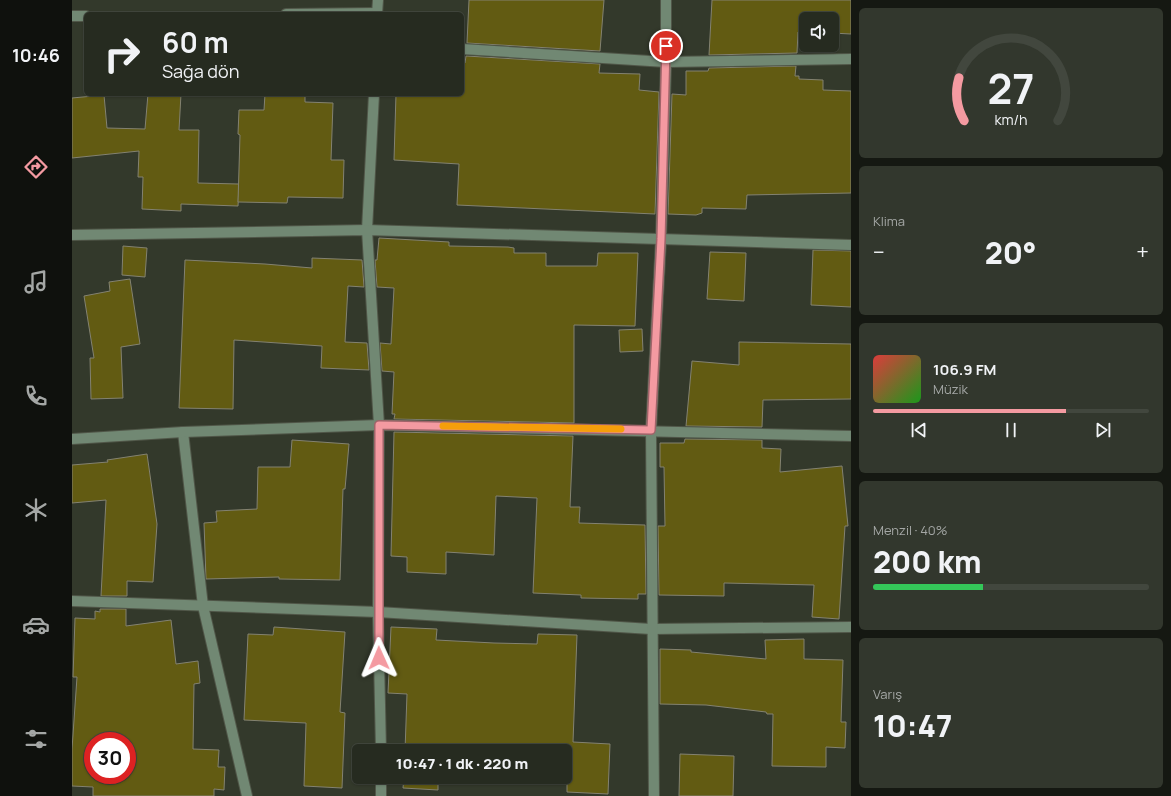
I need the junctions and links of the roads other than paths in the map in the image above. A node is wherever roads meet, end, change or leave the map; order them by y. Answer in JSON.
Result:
{"nodes":[{"id":1,"x":378,"y":0,"type":"edge"},
{"id":2,"x":666,"y":0,"type":"edge"},
{"id":3,"x":377,"y":12,"type":"edge"},
{"id":4,"x":72,"y":16,"type":"edge"},
{"id":5,"x":84,"y":16,"type":"edge"},
{"id":6,"x":464,"y":50,"type":"edge"},
{"id":7,"x":851,"y":59,"type":"edge"},
{"id":8,"x":666,"y":62,"type":"junction"},
{"id":9,"x":374,"y":96,"type":"edge"},
{"id":10,"x":368,"y":230,"type":"junction"},
{"id":11,"x":72,"y":235,"type":"edge"},
{"id":12,"x":661,"y":239,"type":"junction"},
{"id":13,"x":851,"y":245,"type":"edge"},
{"id":14,"x":379,"y":425,"type":"junction"},
{"id":15,"x":651,"y":430,"type":"junction"},
{"id":16,"x":183,"y":432,"type":"junction"},
{"id":17,"x":851,"y":436,"type":"edge"},
{"id":18,"x":72,"y":439,"type":"edge"},
{"id":19,"x":72,"y":601,"type":"edge"},
{"id":20,"x":203,"y":606,"type":"junction"},
{"id":21,"x":378,"y":612,"type":"junction"},
{"id":22,"x":851,"y":627,"type":"edge"},
{"id":23,"x":652,"y":629,"type":"junction"},
{"id":24,"x":381,"y":744,"type":"edge"},
{"id":25,"x":381,"y":784,"type":"edge"},
{"id":26,"x":247,"y":796,"type":"edge"},
{"id":27,"x":381,"y":796,"type":"edge"},
{"id":28,"x":654,"y":796,"type":"edge"}],
"edges":[{"from":1,"to":3,"type":"street"},
{"from":2,"to":8,"type":"street"},
{"from":4,"to":5,"type":"street"},
{"from":6,"to":8,"type":"street"},
{"from":7,"to":8,"type":"street"},
{"from":8,"to":12,"type":"street"},
{"from":9,"to":10,"type":"street"},
{"from":10,"to":11,"type":"street"},
{"from":10,"to":12,"type":"street"},
{"from":10,"to":14,"type":"street"},
{"from":12,"to":13,"type":"street"},
{"from":12,"to":15,"type":"street"},
{"from":14,"to":15,"type":"street"},
{"from":14,"to":16,"type":"street"},
{"from":14,"to":21,"type":"street"},
{"from":15,"to":17,"type":"street"},
{"from":15,"to":23,"type":"street"},
{"from":16,"to":18,"type":"street"},
{"from":16,"to":20,"type":"street"},
{"from":19,"to":20,"type":"street"},
{"from":20,"to":21,"type":"street"},
{"from":20,"to":26,"type":"street"},
{"from":21,"to":23,"type":"street"},
{"from":21,"to":24,"type":"street"},
{"from":22,"to":23,"type":"street"},
{"from":23,"to":28,"type":"street"},
{"from":25,"to":27,"type":"street"}]}
